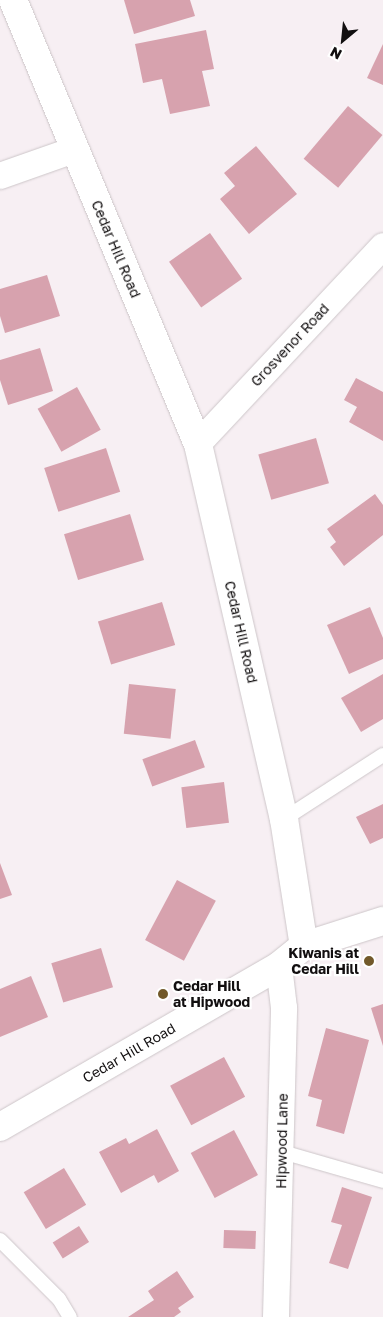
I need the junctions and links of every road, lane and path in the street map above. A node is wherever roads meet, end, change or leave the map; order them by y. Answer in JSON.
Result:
{"nodes":[{"id":1,"x":12,"y":0,"type":"edge"},
{"id":2,"x":74,"y":150,"type":"junction"},
{"id":3,"x":0,"y":176,"type":"edge"},
{"id":4,"x":383,"y":246,"type":"edge"},
{"id":5,"x":198,"y":444,"type":"junction"},
{"id":6,"x":383,"y":756,"type":"edge"},
{"id":7,"x":284,"y":819,"type":"junction"},
{"id":8,"x":383,"y":921,"type":"edge"},
{"id":9,"x":304,"y":946,"type":"junction"},
{"id":10,"x":279,"y":966,"type":"junction"},
{"id":11,"x":0,"y":1127,"type":"edge"},
{"id":12,"x":282,"y":1152,"type":"junction"},
{"id":13,"x":383,"y":1180,"type":"edge"},
{"id":14,"x":0,"y":1240,"type":"edge"},
{"id":15,"x":70,"y":1317,"type":"edge"},
{"id":16,"x":276,"y":1317,"type":"edge"}],
"edges":[{"from":1,"to":2,"type":"street","name":"Cedar Hill Road"},
{"from":2,"to":3,"type":"street"},
{"from":2,"to":5,"type":"street","name":"Cedar Hill Road"},
{"from":4,"to":5,"type":"street","name":"Grosvenor Road"},
{"from":5,"to":7,"type":"street","name":"Cedar Hill Road"},
{"from":6,"to":7,"type":"lane"},
{"from":7,"to":9,"type":"street","name":"Cedar Hill Road"},
{"from":8,"to":9,"type":"street"},
{"from":9,"to":10,"type":"street","name":"Cedar Hill Road"},
{"from":10,"to":11,"type":"street","name":"Cedar Hill Road"},
{"from":10,"to":12,"type":"street","name":"Hipwood Lane"},
{"from":12,"to":13,"type":"lane"},
{"from":12,"to":16,"type":"street","name":"Hipwood Lane"},
{"from":14,"to":15,"type":"lane"}]}
